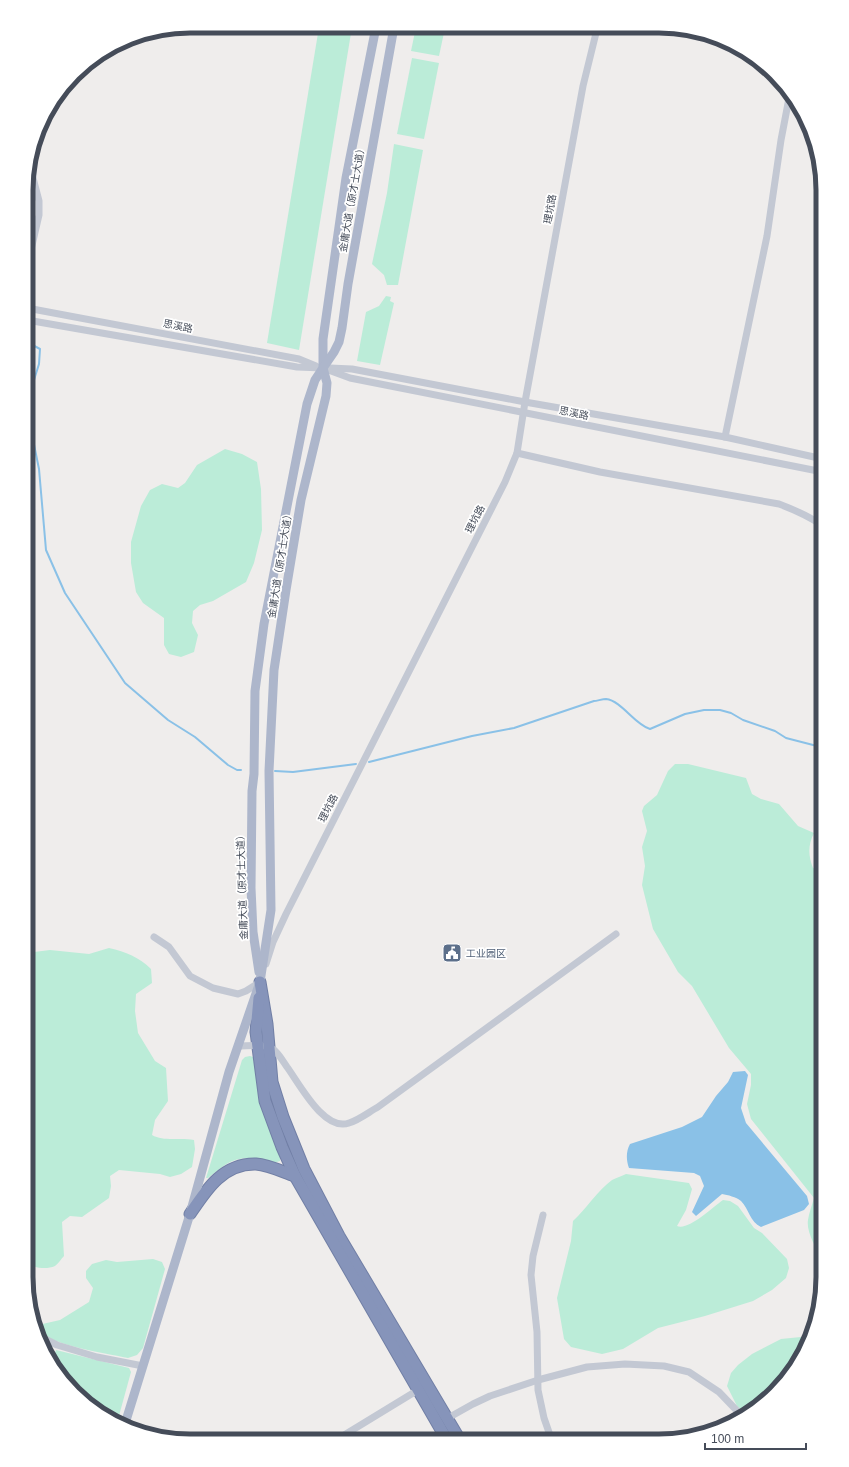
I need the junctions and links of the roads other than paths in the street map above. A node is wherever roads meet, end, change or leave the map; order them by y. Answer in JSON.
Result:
{"nodes":[{"id":1,"x":375,"y":33,"type":"edge"},
{"id":2,"x":393,"y":33,"type":"edge"},
{"id":3,"x":596,"y":33,"type":"edge"},
{"id":4,"x":788,"y":101,"type":"edge"},
{"id":5,"x":33,"y":178,"type":"edge"},
{"id":6,"x":33,"y":243,"type":"edge"},
{"id":7,"x":33,"y":309,"type":"edge"},
{"id":8,"x":33,"y":321,"type":"edge"},
{"id":9,"x":323,"y":368,"type":"junction"},
{"id":10,"x":525,"y":402,"type":"junction"},
{"id":11,"x":524,"y":413,"type":"junction"},
{"id":12,"x":725,"y":437,"type":"junction"},
{"id":13,"x":517,"y":453,"type":"junction"},
{"id":14,"x":816,"y":457,"type":"edge"},
{"id":15,"x":816,"y":471,"type":"edge"},
{"id":16,"x":816,"y":521,"type":"edge"},
{"id":17,"x":254,"y":774,"type":"junction"},
{"id":18,"x":269,"y":774,"type":"junction"},
{"id":19,"x":616,"y":934,"type":"dead end"},
{"id":20,"x":154,"y":936,"type":"dead end"},
{"id":21,"x":260,"y":982,"type":"junction"},
{"id":22,"x":238,"y":1046,"type":"junction"},
{"id":23,"x":257,"y":1046,"type":"junction"},
{"id":24,"x":269,"y":1047,"type":"junction"},
{"id":25,"x":295,"y":1176,"type":"junction"},
{"id":26,"x":190,"y":1214,"type":"junction"},
{"id":27,"x":543,"y":1215,"type":"dead end"},
{"id":28,"x":46,"y":1340,"type":"edge"},
{"id":29,"x":143,"y":1366,"type":"junction"},
{"id":30,"x":538,"y":1380,"type":"junction"},
{"id":31,"x":418,"y":1390,"type":"junction"},
{"id":32,"x":739,"y":1413,"type":"edge"},
{"id":33,"x":448,"y":1418,"type":"junction"},
{"id":34,"x":126,"y":1420,"type":"edge"},
{"id":35,"x":346,"y":1434,"type":"edge"},
{"id":36,"x":444,"y":1434,"type":"edge"},
{"id":37,"x":457,"y":1434,"type":"edge"},
{"id":38,"x":550,"y":1434,"type":"edge"}],
"edges":[{"from":1,"to":9,"type":"main road","name":"金庸大道（原才士大道）"},
{"from":2,"to":9,"type":"main road","name":"金庸大道（原才士大道）"},
{"from":3,"to":10,"type":"street","name":"理坑路"},
{"from":4,"to":12,"type":"street"},
{"from":5,"to":6,"type":"street"},
{"from":7,"to":9,"type":"street","name":"思溪路"},
{"from":8,"to":9,"type":"street","name":"思溪路"},
{"from":9,"to":10,"type":"street","name":"思溪路"},
{"from":9,"to":11,"type":"street","name":"思溪路"},
{"from":9,"to":17,"type":"main road","name":"金庸大道（原才士大道）"},
{"from":9,"to":18,"type":"main road","name":"金庸大道（原才士大道）"},
{"from":10,"to":11,"type":"street","name":"理坑路"},
{"from":10,"to":12,"type":"street","name":"思溪路"},
{"from":11,"to":13,"type":"street","name":"理坑路"},
{"from":11,"to":15,"type":"street","name":"思溪路"},
{"from":12,"to":14,"type":"street","name":"思溪路"},
{"from":13,"to":16,"type":"street"},
{"from":13,"to":21,"type":"street","name":"理坑路"},
{"from":17,"to":18,"type":"main road"},
{"from":17,"to":21,"type":"main road","name":"金庸大道（原才士大道）"},
{"from":18,"to":21,"type":"main road","name":"金庸大道（原才士大道）"},
{"from":19,"to":24,"type":"street"},
{"from":20,"to":21,"type":"street"},
{"from":21,"to":22,"type":"main road"},
{"from":21,"to":23,"type":"highway"},
{"from":21,"to":24,"type":"highway"},
{"from":22,"to":23,"type":"street"},
{"from":22,"to":26,"type":"main road"},
{"from":23,"to":24,"type":"street"},
{"from":23,"to":25,"type":"highway"},
{"from":24,"to":33,"type":"highway"},
{"from":25,"to":26,"type":"highway"},
{"from":25,"to":31,"type":"highway"},
{"from":26,"to":29,"type":"main road"},
{"from":27,"to":30,"type":"street"},
{"from":28,"to":29,"type":"street"},
{"from":29,"to":34,"type":"main road"},
{"from":30,"to":32,"type":"street"},
{"from":30,"to":33,"type":"street"},
{"from":30,"to":38,"type":"street"},
{"from":31,"to":35,"type":"street"},
{"from":31,"to":36,"type":"highway"},
{"from":33,"to":37,"type":"highway"}]}
